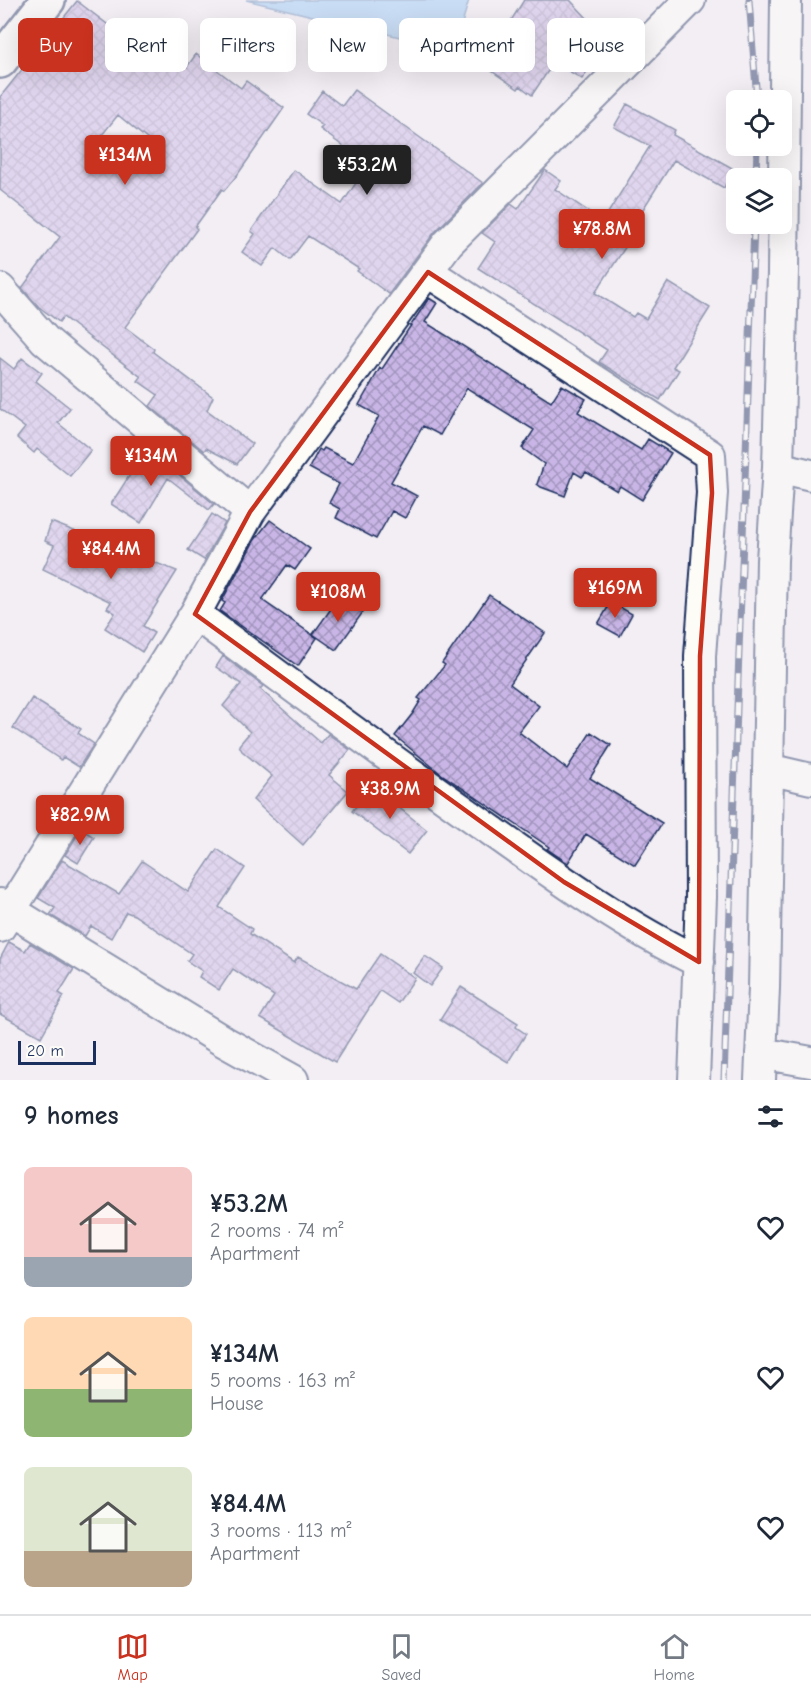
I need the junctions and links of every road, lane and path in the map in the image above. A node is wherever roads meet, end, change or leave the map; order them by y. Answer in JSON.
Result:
{"nodes":[{"id":1,"x":48,"y":0,"type":"edge"},
{"id":2,"x":690,"y":0,"type":"edge"},
{"id":3,"x":786,"y":0,"type":"edge"},
{"id":4,"x":0,"y":62,"type":"edge"},
{"id":5,"x":428,"y":272,"type":"junction"},
{"id":6,"x":0,"y":288,"type":"edge"},
{"id":7,"x":778,"y":467,"type":"junction"},
{"id":8,"x":811,"y":475,"type":"edge"},
{"id":9,"x":249,"y":512,"type":"junction"},
{"id":10,"x":195,"y":614,"type":"junction"},
{"id":11,"x":768,"y":769,"type":"junction"},
{"id":12,"x":811,"y":779,"type":"edge"},
{"id":13,"x":4,"y":914,"type":"edge"},
{"id":14,"x":699,"y":962,"type":"junction"},
{"id":15,"x":811,"y":1062,"type":"edge"},
{"id":16,"x":761,"y":1067,"type":"edge"},
{"id":17,"x":293,"y":1080,"type":"edge"},
{"id":18,"x":694,"y":1080,"type":"edge"}],
"edges":[{"from":1,"to":4,"type":"street"},
{"from":2,"to":5,"type":"street"},
{"from":3,"to":7,"type":"street"},
{"from":5,"to":9,"type":"street"},
{"from":5,"to":14,"type":"street"},
{"from":6,"to":9,"type":"street"},
{"from":7,"to":8,"type":"street"},
{"from":7,"to":11,"type":"street"},
{"from":9,"to":10,"type":"street"},
{"from":10,"to":13,"type":"street"},
{"from":10,"to":14,"type":"street"},
{"from":11,"to":12,"type":"street"},
{"from":11,"to":16,"type":"street"},
{"from":13,"to":17,"type":"street"},
{"from":14,"to":18,"type":"street"},
{"from":15,"to":16,"type":"street"}]}
